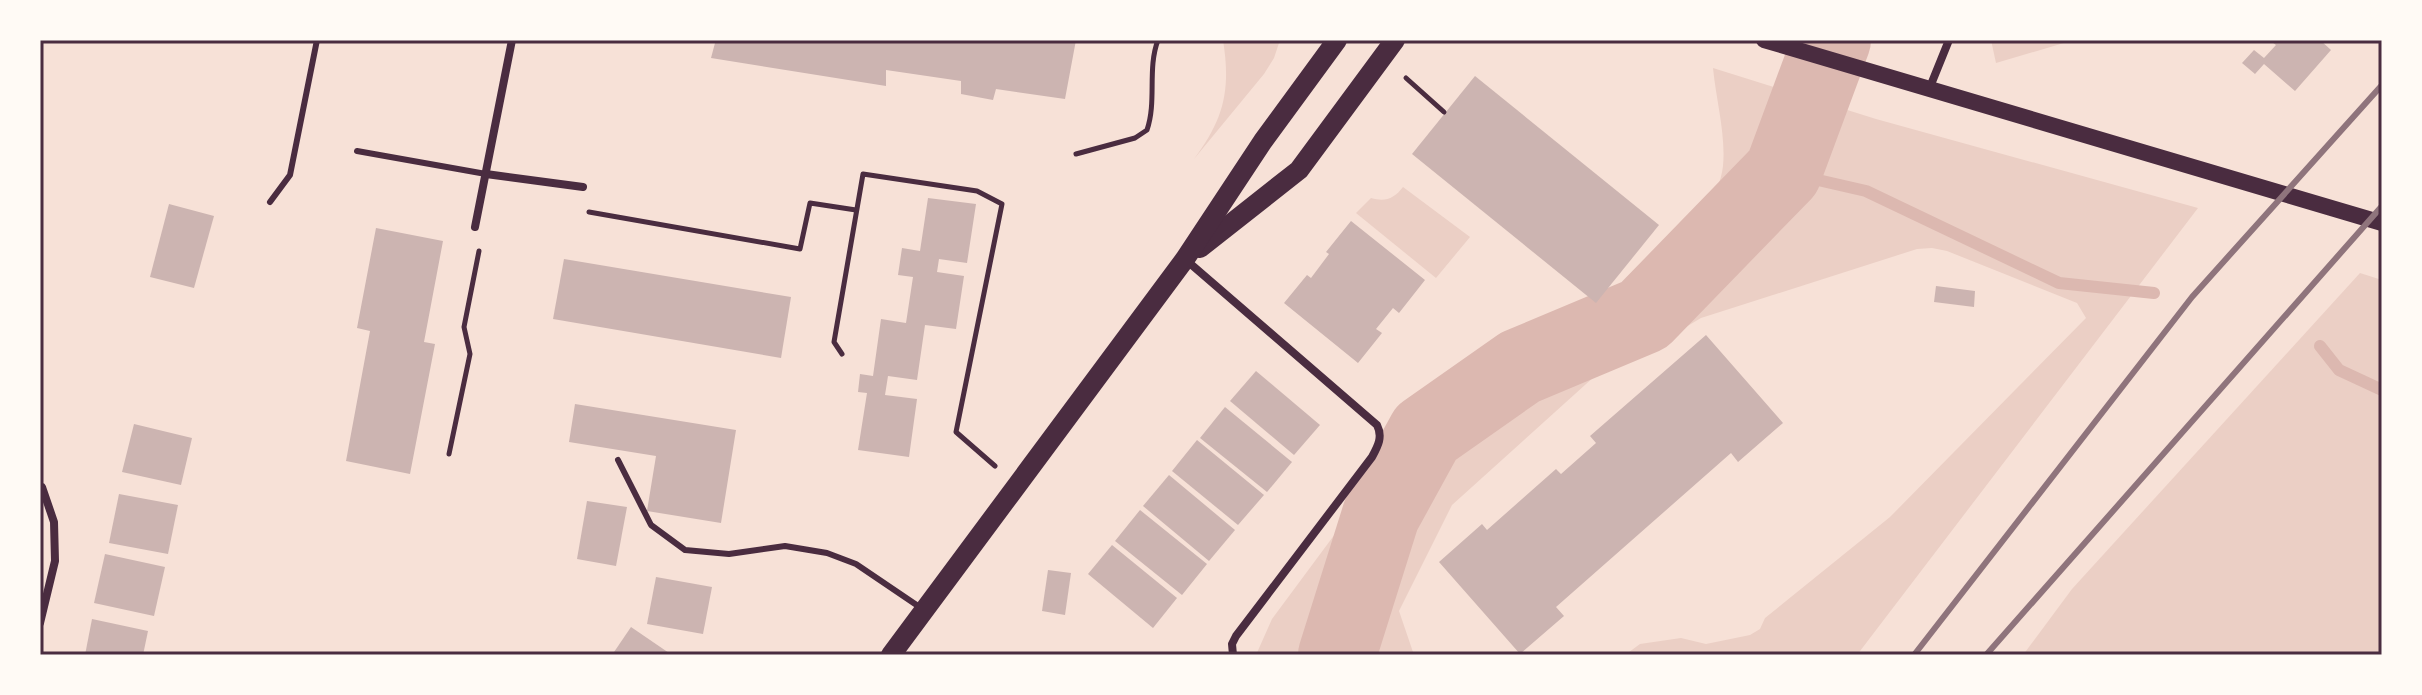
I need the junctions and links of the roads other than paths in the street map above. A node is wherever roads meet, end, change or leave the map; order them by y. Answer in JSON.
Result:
{"nodes":[{"id":1,"x":317,"y":40,"type":"edge"},
{"id":2,"x":512,"y":40,"type":"edge"},
{"id":3,"x":1323,"y":40,"type":"edge"},
{"id":4,"x":1337,"y":40,"type":"edge"},
{"id":5,"x":1395,"y":40,"type":"edge"},
{"id":6,"x":1949,"y":40,"type":"edge"},
{"id":7,"x":1770,"y":42,"type":"edge"},
{"id":8,"x":1318,"y":67,"type":"junction"},
{"id":9,"x":1930,"y":87,"type":"junction"},
{"id":10,"x":357,"y":151,"type":"dead end"},
{"id":11,"x":486,"y":174,"type":"junction"},
{"id":12,"x":583,"y":187,"type":"road end"},
{"id":13,"x":270,"y":202,"type":"dead end"},
{"id":14,"x":2382,"y":223,"type":"edge"},
{"id":15,"x":475,"y":227,"type":"road end"},
{"id":16,"x":1185,"y":259,"type":"junction"},
{"id":17,"x":618,"y":460,"type":"dead end"},
{"id":18,"x":42,"y":487,"type":"dead end"},
{"id":19,"x":923,"y":610,"type":"junction"},
{"id":20,"x":40,"y":623,"type":"edge"},
{"id":21,"x":891,"y":655,"type":"edge"},
{"id":22,"x":1233,"y":655,"type":"edge"}],
"edges":[{"from":1,"to":13,"type":"lane"},
{"from":2,"to":11,"type":"street"},
{"from":3,"to":8,"type":"main road"},
{"from":4,"to":8,"type":"main road"},
{"from":5,"to":16,"type":"main road"},
{"from":6,"to":9,"type":"street"},
{"from":7,"to":9,"type":"main road"},
{"from":8,"to":16,"type":"main road"},
{"from":9,"to":14,"type":"main road"},
{"from":10,"to":11,"type":"lane"},
{"from":11,"to":12,"type":"street"},
{"from":11,"to":15,"type":"street"},
{"from":16,"to":19,"type":"main road"},
{"from":16,"to":22,"type":"street"},
{"from":17,"to":19,"type":"lane"},
{"from":18,"to":20,"type":"street"},
{"from":19,"to":21,"type":"main road"}]}
